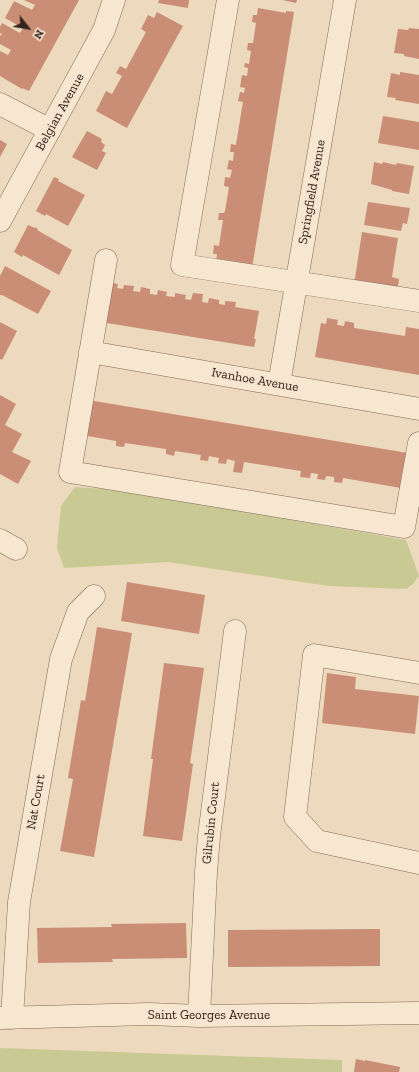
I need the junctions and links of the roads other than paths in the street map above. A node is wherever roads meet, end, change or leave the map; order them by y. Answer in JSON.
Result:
{"nodes":[{"id":1,"x":114,"y":0,"type":"edge"},
{"id":2,"x":228,"y":0,"type":"edge"},
{"id":3,"x":345,"y":0,"type":"edge"},
{"id":4,"x":0,"y":104,"type":"edge"},
{"id":5,"x":50,"y":130,"type":"junction"},
{"id":6,"x":0,"y":221,"type":"edge"},
{"id":7,"x":106,"y":260,"type":"dead end"},
{"id":8,"x":297,"y":282,"type":"junction"},
{"id":9,"x":419,"y":301,"type":"edge"},
{"id":10,"x":90,"y":352,"type":"junction"},
{"id":11,"x":279,"y":384,"type":"junction"},
{"id":12,"x":419,"y":409,"type":"edge"},
{"id":13,"x":419,"y":442,"type":"edge"},
{"id":14,"x":94,"y":596,"type":"dead end"},
{"id":15,"x":234,"y":631,"type":"dead end"},
{"id":16,"x":419,"y":673,"type":"edge"},
{"id":17,"x":419,"y":863,"type":"edge"},
{"id":18,"x":419,"y":1013,"type":"edge"},
{"id":19,"x":199,"y":1016,"type":"junction"},
{"id":20,"x":6,"y":1018,"type":"edge"}],
"edges":[{"from":1,"to":5,"type":"street","name":"Belgian Avenue"},
{"from":2,"to":8,"type":"street"},
{"from":3,"to":8,"type":"street","name":"Springfield Avenue"},
{"from":4,"to":5,"type":"street"},
{"from":5,"to":6,"type":"street","name":"Belgian Avenue"},
{"from":7,"to":10,"type":"street"},
{"from":8,"to":9,"type":"street"},
{"from":8,"to":11,"type":"street","name":"Springfield Avenue"},
{"from":10,"to":11,"type":"street","name":"Ivanhoe Avenue"},
{"from":10,"to":13,"type":"street"},
{"from":11,"to":12,"type":"street","name":"Ivanhoe Avenue"},
{"from":14,"to":20,"type":"street","name":"Nat Court"},
{"from":15,"to":19,"type":"street","name":"Gilrubin Court"},
{"from":16,"to":17,"type":"street"},
{"from":18,"to":19,"type":"street","name":"Saint Georges Avenue"},
{"from":19,"to":20,"type":"street","name":"Saint Georges Avenue"}]}
